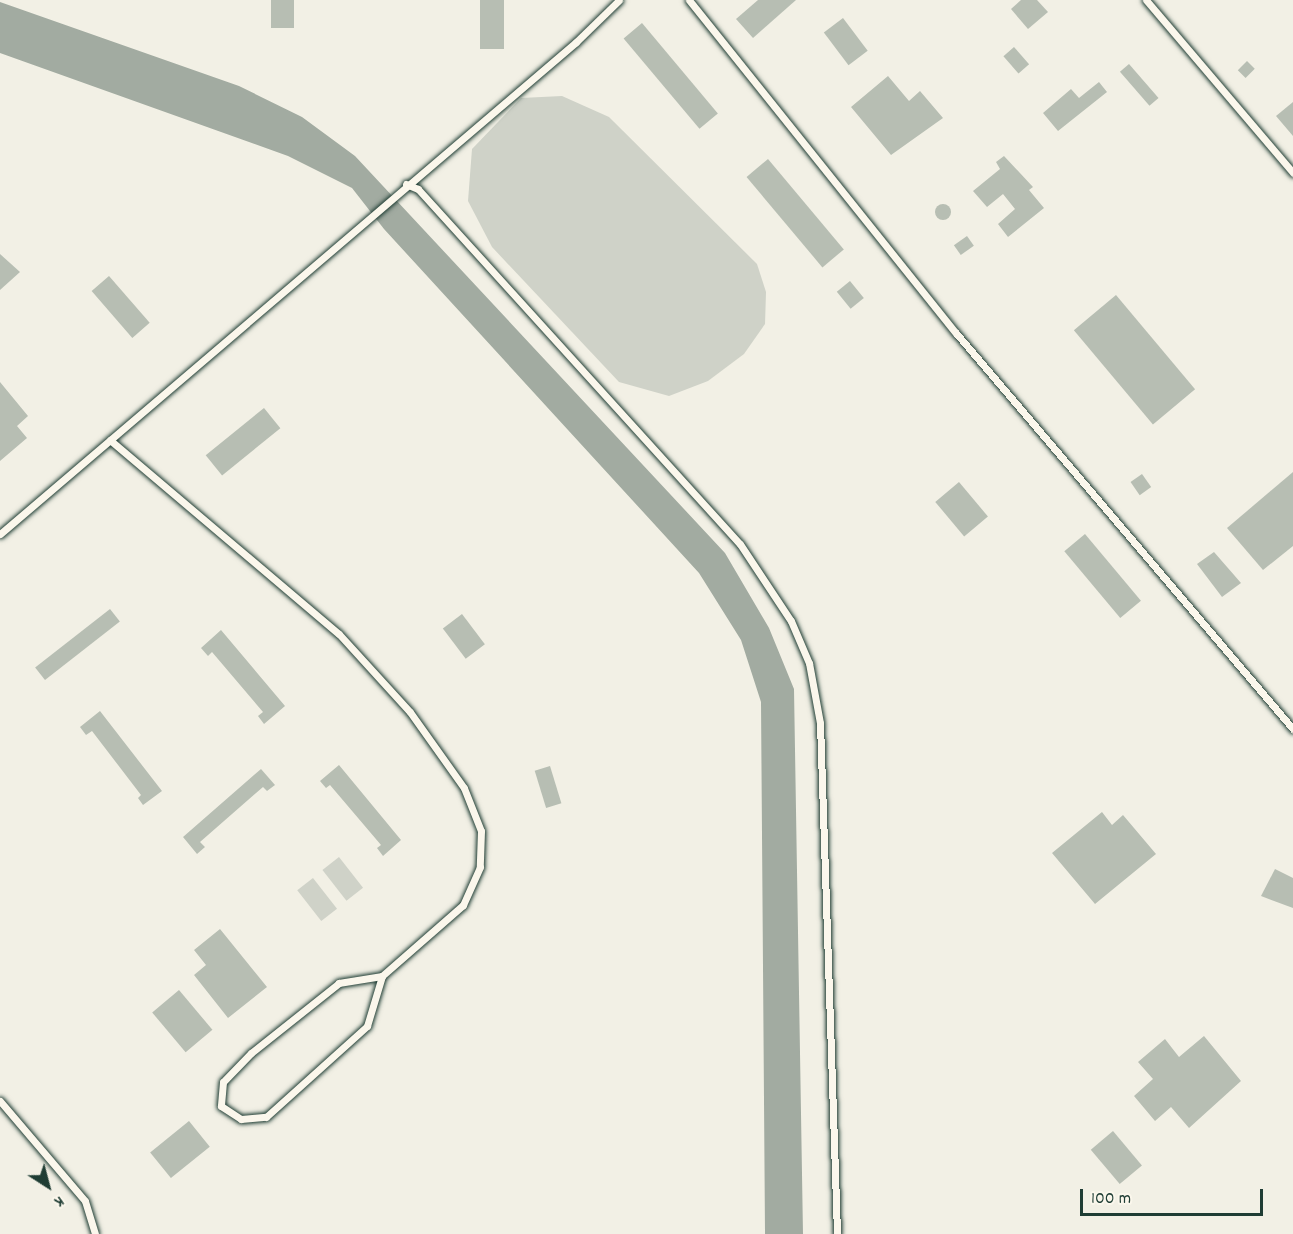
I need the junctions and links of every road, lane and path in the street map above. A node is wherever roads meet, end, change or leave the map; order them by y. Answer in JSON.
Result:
{"nodes":[{"id":1,"x":619,"y":0,"type":"edge"},
{"id":2,"x":689,"y":0,"type":"edge"},
{"id":3,"x":1146,"y":0,"type":"edge"},
{"id":4,"x":1293,"y":173,"type":"edge"},
{"id":5,"x":406,"y":184,"type":"junction"},
{"id":6,"x":110,"y":440,"type":"junction"},
{"id":7,"x":0,"y":534,"type":"edge"},
{"id":8,"x":1293,"y":729,"type":"edge"},
{"id":9,"x":382,"y":976,"type":"junction"},
{"id":10,"x":0,"y":1101,"type":"edge"},
{"id":11,"x":95,"y":1234,"type":"edge"},
{"id":12,"x":837,"y":1234,"type":"edge"}],
"edges":[{"from":1,"to":5,"type":"lane"},
{"from":2,"to":8,"type":"lane"},
{"from":3,"to":4,"type":"lane"},
{"from":5,"to":6,"type":"lane"},
{"from":5,"to":12,"type":"lane"},
{"from":6,"to":7,"type":"lane"},
{"from":6,"to":9,"type":"lane"},
{"from":9,"to":9,"type":"lane"},
{"from":10,"to":11,"type":"lane"}]}
